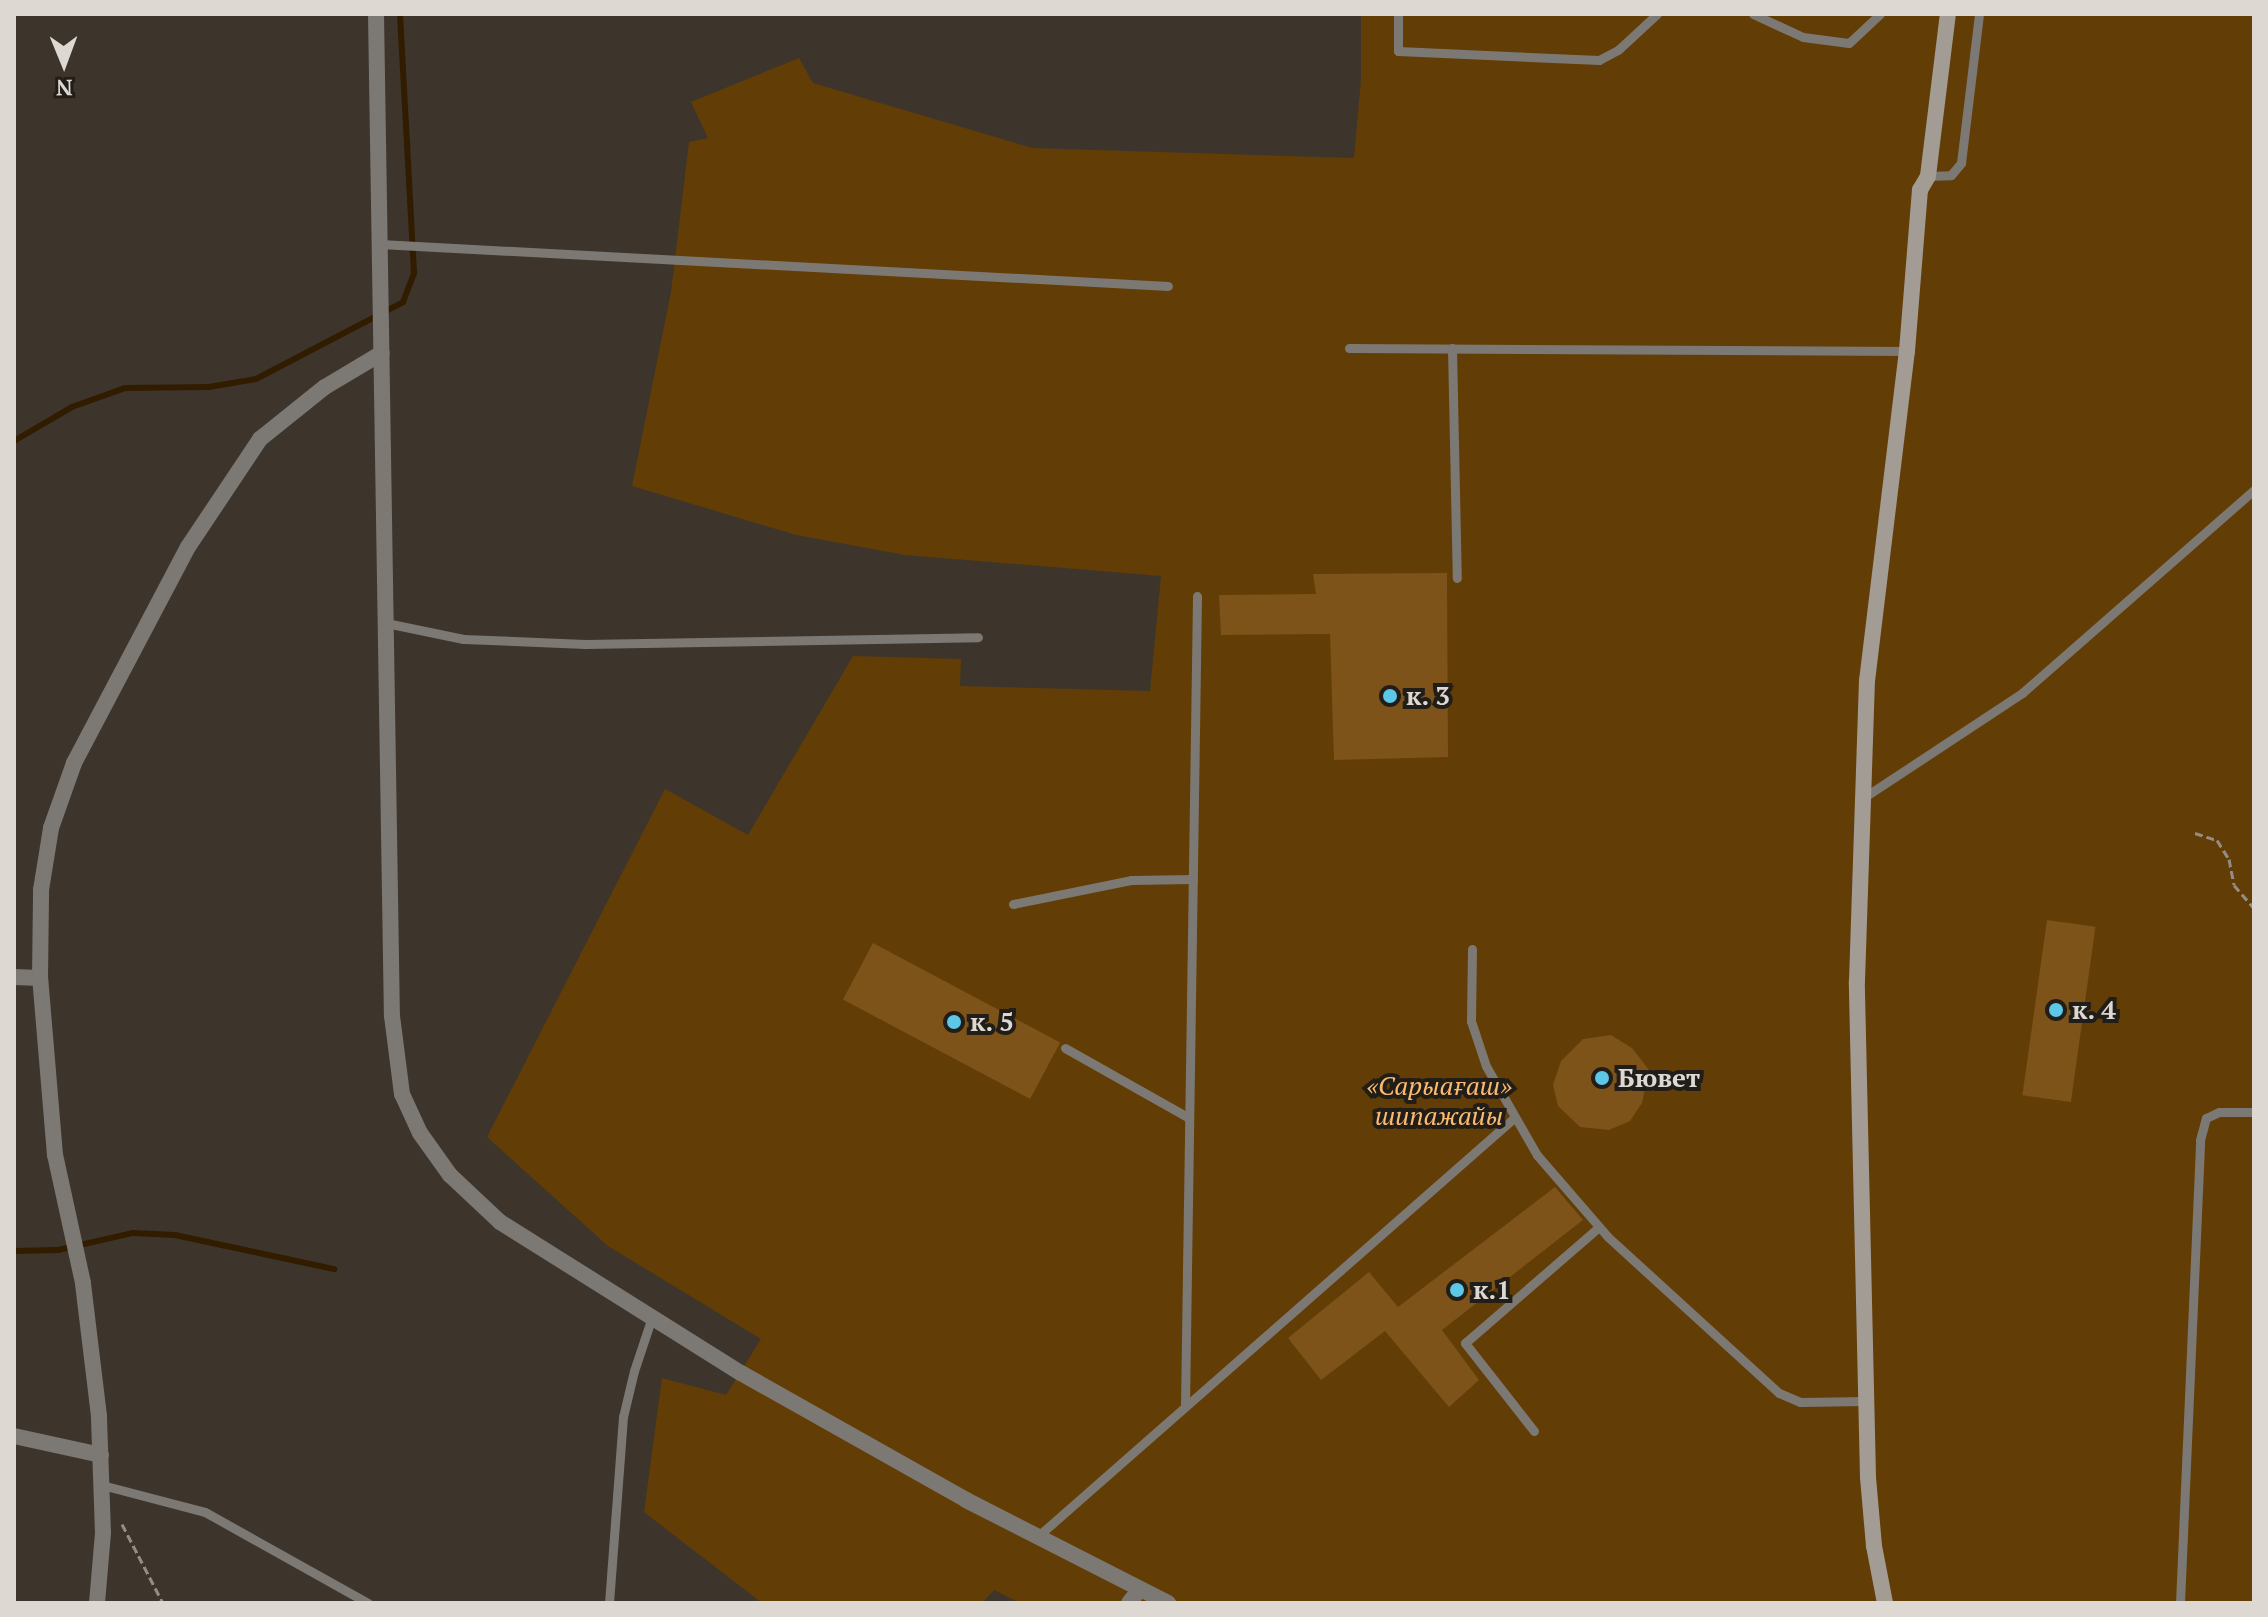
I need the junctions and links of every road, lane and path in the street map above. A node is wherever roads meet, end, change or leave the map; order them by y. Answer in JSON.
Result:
{"nodes":[{"id":1,"x":376,"y":14,"type":"edge"},
{"id":2,"x":1398,"y":14,"type":"edge"},
{"id":3,"x":1657,"y":14,"type":"edge"},
{"id":4,"x":1753,"y":14,"type":"edge"},
{"id":5,"x":1948,"y":14,"type":"edge"},
{"id":6,"x":1979,"y":14,"type":"edge"},
{"id":7,"x":1879,"y":15,"type":"edge"},
{"id":8,"x":1928,"y":176,"type":"junction"},
{"id":9,"x":380,"y":244,"type":"junction"},
{"id":10,"x":1168,"y":286,"type":"dead end"},
{"id":11,"x":1349,"y":348,"type":"dead end"},
{"id":12,"x":1452,"y":348,"type":"junction"},
{"id":13,"x":1907,"y":351,"type":"junction"},
{"id":14,"x":382,"y":353,"type":"junction"},
{"id":15,"x":2254,"y":490,"type":"edge"},
{"id":16,"x":1457,"y":578,"type":"dead end"},
{"id":17,"x":1197,"y":596,"type":"dead end"},
{"id":18,"x":386,"y":623,"type":"junction"},
{"id":19,"x":978,"y":637,"type":"dead end"},
{"id":20,"x":1863,"y":798,"type":"junction"},
{"id":21,"x":2195,"y":833,"type":"dead end"},
{"id":22,"x":1193,"y":879,"type":"junction"},
{"id":23,"x":1013,"y":904,"type":"dead end"},
{"id":24,"x":2254,"y":908,"type":"edge"},
{"id":25,"x":1472,"y":949,"type":"dead end"},
{"id":26,"x":14,"y":977,"type":"edge"},
{"id":27,"x":40,"y":978,"type":"junction"},
{"id":28,"x":1065,"y":1048,"type":"dead end"},
{"id":29,"x":2254,"y":1112,"type":"edge"},
{"id":30,"x":1189,"y":1118,"type":"junction"},
{"id":31,"x":1514,"y":1118,"type":"junction"},
{"id":32,"x":1599,"y":1227,"type":"junction"},
{"id":33,"x":652,"y":1317,"type":"junction"},
{"id":34,"x":1866,"y":1401,"type":"junction"},
{"id":35,"x":1185,"y":1406,"type":"junction"},
{"id":36,"x":1534,"y":1431,"type":"dead end"},
{"id":37,"x":14,"y":1436,"type":"edge"},
{"id":38,"x":101,"y":1455,"type":"junction"},
{"id":39,"x":102,"y":1485,"type":"junction"},
{"id":40,"x":122,"y":1524,"type":"dead end"},
{"id":41,"x":1037,"y":1537,"type":"junction"},
{"id":42,"x":1134,"y":1596,"type":"edge"},
{"id":43,"x":97,"y":1603,"type":"edge"},
{"id":44,"x":163,"y":1603,"type":"edge"},
{"id":45,"x":368,"y":1603,"type":"edge"},
{"id":46,"x":609,"y":1603,"type":"edge"},
{"id":47,"x":1168,"y":1603,"type":"edge"},
{"id":48,"x":1885,"y":1603,"type":"edge"},
{"id":49,"x":2180,"y":1603,"type":"edge"}],
"edges":[{"from":1,"to":9,"type":"street"},
{"from":2,"to":3,"type":"lane"},
{"from":4,"to":7,"type":"lane"},
{"from":5,"to":8,"type":"main road"},
{"from":6,"to":8,"type":"lane"},
{"from":8,"to":13,"type":"main road"},
{"from":9,"to":10,"type":"lane"},
{"from":9,"to":14,"type":"street"},
{"from":11,"to":12,"type":"lane"},
{"from":12,"to":13,"type":"lane"},
{"from":12,"to":16,"type":"lane"},
{"from":13,"to":20,"type":"main road"},
{"from":14,"to":18,"type":"street"},
{"from":14,"to":27,"type":"street"},
{"from":15,"to":20,"type":"lane"},
{"from":17,"to":22,"type":"lane"},
{"from":18,"to":19,"type":"lane"},
{"from":18,"to":33,"type":"street"},
{"from":20,"to":34,"type":"main road"},
{"from":21,"to":24,"type":"path"},
{"from":22,"to":23,"type":"lane"},
{"from":22,"to":30,"type":"lane"},
{"from":25,"to":31,"type":"lane"},
{"from":26,"to":27,"type":"street"},
{"from":27,"to":38,"type":"street"},
{"from":28,"to":30,"type":"lane"},
{"from":29,"to":49,"type":"lane"},
{"from":30,"to":35,"type":"lane"},
{"from":31,"to":32,"type":"lane"},
{"from":31,"to":35,"type":"lane"},
{"from":32,"to":34,"type":"lane"},
{"from":32,"to":36,"type":"lane"},
{"from":33,"to":41,"type":"street"},
{"from":33,"to":46,"type":"lane"},
{"from":34,"to":48,"type":"main road"},
{"from":35,"to":41,"type":"lane"},
{"from":37,"to":38,"type":"street"},
{"from":38,"to":39,"type":"street"},
{"from":39,"to":43,"type":"street"},
{"from":39,"to":45,"type":"lane"},
{"from":40,"to":44,"type":"path"},
{"from":41,"to":42,"type":"street"},
{"from":42,"to":47,"type":"street"}]}
